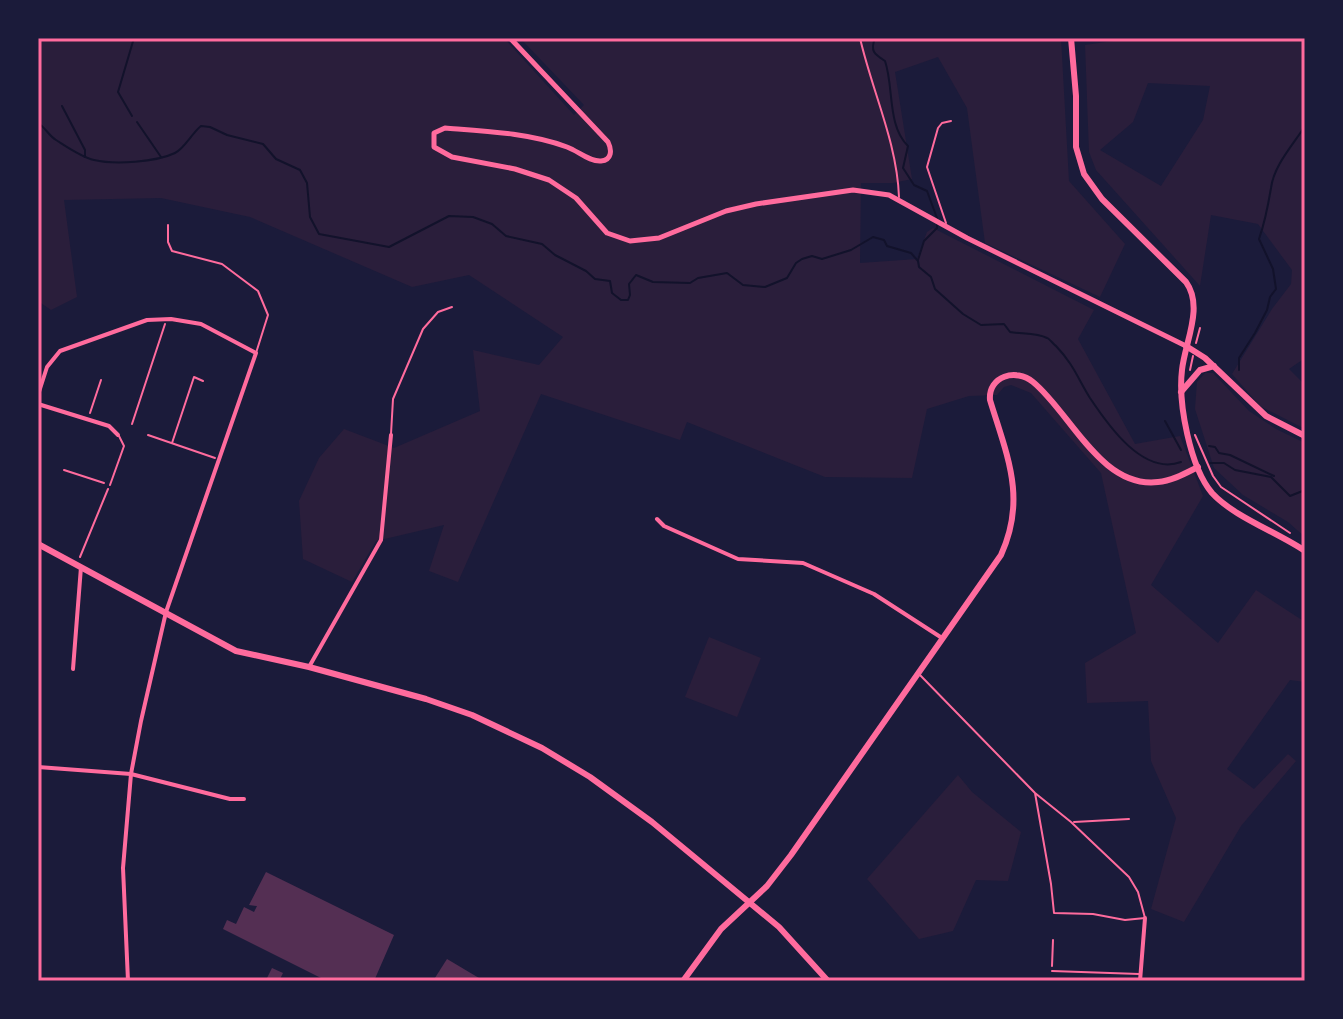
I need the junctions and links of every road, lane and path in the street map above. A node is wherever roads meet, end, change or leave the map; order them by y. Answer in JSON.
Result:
{"nodes":[{"id":1,"x":510,"y":38,"type":"edge"},
{"id":2,"x":860,"y":38,"type":"edge"},
{"id":3,"x":1071,"y":38,"type":"edge"},
{"id":4,"x":951,"y":121,"type":"dead end"},
{"id":5,"x":899,"y":198,"type":"junction"},
{"id":6,"x":168,"y":225,"type":"dead end"},
{"id":7,"x":947,"y":228,"type":"junction"},
{"id":8,"x":452,"y":307,"type":"dead end"},
{"id":9,"x":167,"y":319,"type":"junction"},
{"id":10,"x":1186,"y":346,"type":"junction"},
{"id":11,"x":256,"y":353,"type":"junction"},
{"id":12,"x":1214,"y":366,"type":"junction"},
{"id":13,"x":101,"y":380,"type":"dead end"},
{"id":14,"x":203,"y":381,"type":"dead end"},
{"id":15,"x":1180,"y":394,"type":"junction"},
{"id":16,"x":38,"y":395,"type":"edge"},
{"id":17,"x":38,"y":404,"type":"edge"},
{"id":18,"x":88,"y":420,"type":"junction"},
{"id":19,"x":132,"y":424,"type":"dead end"},
{"id":20,"x":118,"y":435,"type":"joint"},
{"id":21,"x":148,"y":435,"type":"dead end"},
{"id":22,"x":391,"y":435,"type":"joint"},
{"id":23,"x":1305,"y":436,"type":"edge"},
{"id":24,"x":172,"y":443,"type":"junction"},
{"id":25,"x":1201,"y":448,"type":"dead end"},
{"id":26,"x":220,"y":460,"type":"junction"},
{"id":27,"x":1198,"y":467,"type":"junction"},
{"id":28,"x":64,"y":470,"type":"dead end"},
{"id":29,"x":110,"y":485,"type":"junction"},
{"id":30,"x":657,"y":519,"type":"dead end"},
{"id":31,"x":1292,"y":535,"type":"dead end"},
{"id":32,"x":38,"y":544,"type":"edge"},
{"id":33,"x":1305,"y":551,"type":"edge"},
{"id":34,"x":80,"y":557,"type":"dead end"},
{"id":35,"x":81,"y":567,"type":"junction"},
{"id":36,"x":166,"y":612,"type":"junction"},
{"id":37,"x":942,"y":638,"type":"junction"},
{"id":38,"x":309,"y":667,"type":"junction"},
{"id":39,"x":73,"y":669,"type":"dead end"},
{"id":40,"x":918,"y":673,"type":"junction"},
{"id":41,"x":38,"y":767,"type":"edge"},
{"id":42,"x":131,"y":774,"type":"junction"},
{"id":43,"x":1035,"y":793,"type":"junction"},
{"id":44,"x":244,"y":799,"type":"dead end"},
{"id":45,"x":1129,"y":819,"type":"dead end"},
{"id":46,"x":1071,"y":822,"type":"junction"},
{"id":47,"x":749,"y":901,"type":"junction"},
{"id":48,"x":1145,"y":918,"type":"junction"},
{"id":49,"x":1053,"y":940,"type":"dead end"},
{"id":50,"x":1052,"y":971,"type":"joint"},
{"id":51,"x":1141,"y":974,"type":"junction"},
{"id":52,"x":128,"y":981,"type":"edge"},
{"id":53,"x":683,"y":981,"type":"edge"},
{"id":54,"x":828,"y":981,"type":"edge"},
{"id":55,"x":1140,"y":981,"type":"edge"}],
"edges":[{"from":1,"to":5,"type":"street"},
{"from":2,"to":5,"type":"lane"},
{"from":3,"to":10,"type":"main road"},
{"from":4,"to":7,"type":"lane"},
{"from":5,"to":7,"type":"street"},
{"from":6,"to":11,"type":"lane"},
{"from":7,"to":10,"type":"street"},
{"from":8,"to":22,"type":"lane"},
{"from":9,"to":11,"type":"street"},
{"from":9,"to":16,"type":"street"},
{"from":9,"to":19,"type":"path"},
{"from":10,"to":12,"type":"main road"},
{"from":10,"to":15,"type":"main road"},
{"from":11,"to":26,"type":"street"},
{"from":12,"to":15,"type":"main road"},
{"from":12,"to":23,"type":"main road"},
{"from":13,"to":18,"type":"path"},
{"from":14,"to":24,"type":"path"},
{"from":15,"to":27,"type":"main road"},
{"from":17,"to":18,"type":"street"},
{"from":18,"to":20,"type":"street"},
{"from":20,"to":29,"type":"lane"},
{"from":21,"to":24,"type":"path"},
{"from":22,"to":38,"type":"street"},
{"from":24,"to":26,"type":"path"},
{"from":25,"to":31,"type":"path"},
{"from":26,"to":36,"type":"street"},
{"from":27,"to":33,"type":"main road"},
{"from":27,"to":37,"type":"main road"},
{"from":28,"to":29,"type":"path"},
{"from":29,"to":34,"type":"path"},
{"from":30,"to":37,"type":"street"},
{"from":32,"to":35,"type":"main road"},
{"from":35,"to":36,"type":"main road"},
{"from":35,"to":39,"type":"street"},
{"from":36,"to":38,"type":"main road"},
{"from":36,"to":42,"type":"street"},
{"from":37,"to":40,"type":"main road"},
{"from":38,"to":47,"type":"main road"},
{"from":40,"to":43,"type":"lane"},
{"from":40,"to":47,"type":"main road"},
{"from":41,"to":42,"type":"street"},
{"from":42,"to":44,"type":"street"},
{"from":42,"to":52,"type":"street"},
{"from":43,"to":46,"type":"lane"},
{"from":43,"to":48,"type":"lane"},
{"from":45,"to":46,"type":"lane"},
{"from":46,"to":48,"type":"lane"},
{"from":47,"to":53,"type":"main road"},
{"from":47,"to":54,"type":"main road"},
{"from":48,"to":51,"type":"street"},
{"from":49,"to":50,"type":"path"},
{"from":50,"to":51,"type":"lane"},
{"from":51,"to":55,"type":"street"}]}
